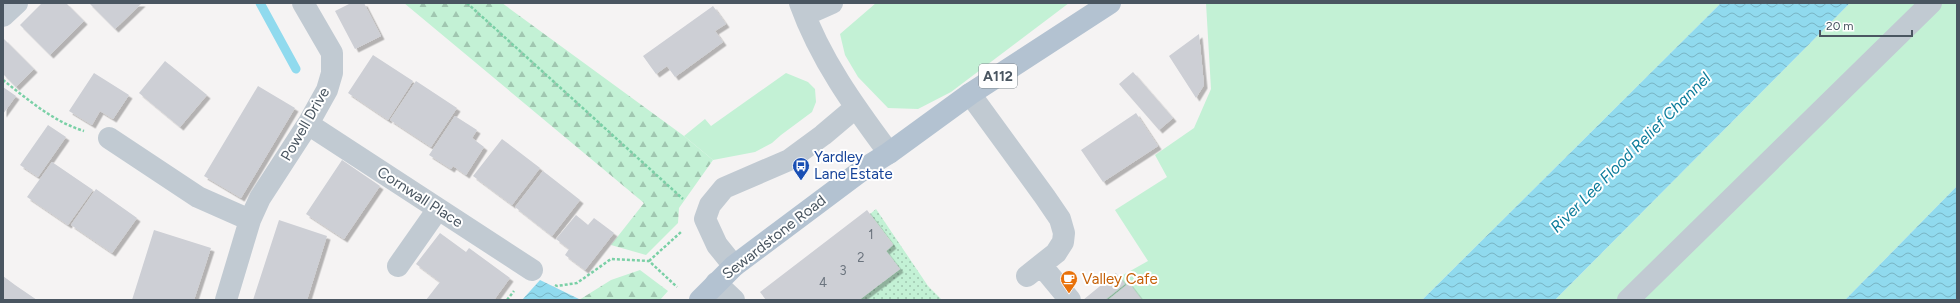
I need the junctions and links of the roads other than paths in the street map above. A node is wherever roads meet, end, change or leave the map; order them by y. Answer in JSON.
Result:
{"nodes":[{"id":1,"x":16,"y":3,"type":"edge"},
{"id":2,"x":303,"y":3,"type":"edge"},
{"id":3,"x":832,"y":3,"type":"edge"},
{"id":4,"x":1110,"y":3,"type":"edge"},
{"id":5,"x":1931,"y":3,"type":"edge"},
{"id":6,"x":802,"y":9,"type":"edge"},
{"id":7,"x":3,"y":16,"type":"edge"},
{"id":8,"x":970,"y":94,"type":"junction"},
{"id":9,"x":855,"y":108,"type":"junction"},
{"id":10,"x":308,"y":124,"type":"junction"},
{"id":11,"x":109,"y":138,"type":"road end"},
{"id":12,"x":889,"y":153,"type":"junction"},
{"id":13,"x":438,"y":209,"type":"junction"},
{"id":14,"x":250,"y":220,"type":"junction"},
{"id":15,"x":398,"y":266,"type":"dead end"},
{"id":16,"x":734,"y":266,"type":"junction"},
{"id":17,"x":532,"y":270,"type":"road end"},
{"id":18,"x":716,"y":283,"type":"junction"},
{"id":19,"x":226,"y":300,"type":"edge"},
{"id":20,"x":700,"y":300,"type":"edge"},
{"id":21,"x":734,"y":300,"type":"edge"},
{"id":22,"x":1070,"y":300,"type":"edge"},
{"id":23,"x":1628,"y":300,"type":"edge"}],
"edges":[{"from":1,"to":7,"type":"street"},
{"from":2,"to":10,"type":"street","name":"Powell Drive"},
{"from":3,"to":6,"type":"street"},
{"from":4,"to":8,"type":"main road","name":"Sewardstone Road","number":"A112"},
{"from":5,"to":23,"type":"street"},
{"from":6,"to":9,"type":"street"},
{"from":8,"to":12,"type":"main road","name":"Sewardstone Road","number":"A112"},
{"from":8,"to":22,"type":"street"},
{"from":9,"to":12,"type":"street"},
{"from":9,"to":16,"type":"street"},
{"from":10,"to":13,"type":"street","name":"Cornwall Place"},
{"from":10,"to":14,"type":"street","name":"Powell Drive"},
{"from":11,"to":14,"type":"street"},
{"from":12,"to":16,"type":"main road","name":"Sewardstone Road","number":"A112"},
{"from":13,"to":15,"type":"street"},
{"from":13,"to":17,"type":"street","name":"Cornwall Place"},
{"from":14,"to":19,"type":"street","name":"Powell Drive"},
{"from":16,"to":18,"type":"main road","name":"Sewardstone Road","number":"A112"},
{"from":18,"to":20,"type":"main road","name":"Sewardstone Road","number":"A112"},
{"from":18,"to":21,"type":"street"}]}
